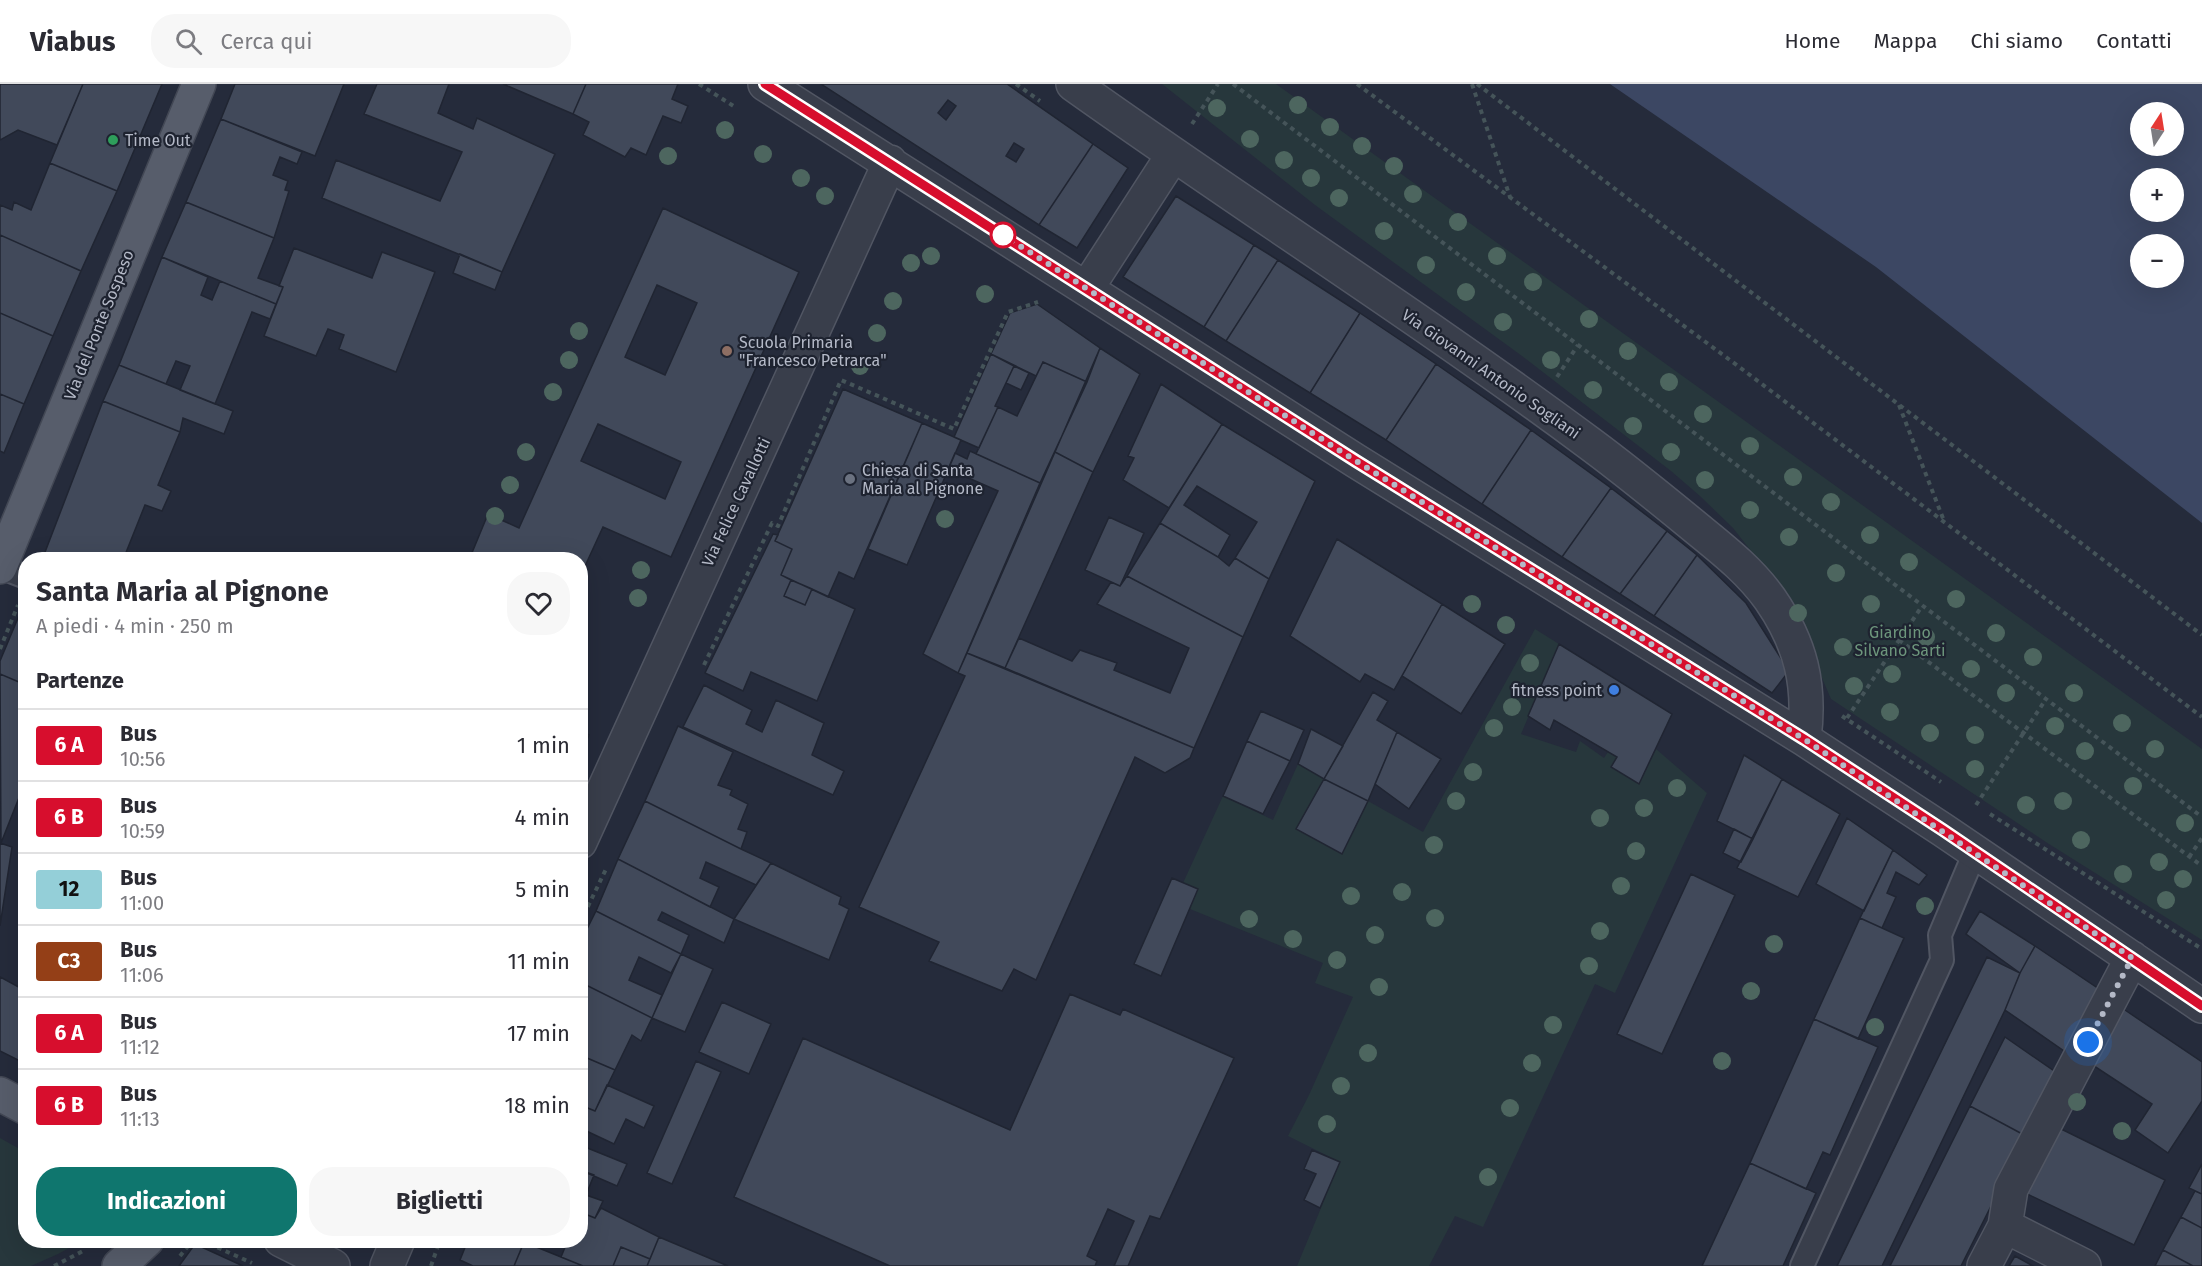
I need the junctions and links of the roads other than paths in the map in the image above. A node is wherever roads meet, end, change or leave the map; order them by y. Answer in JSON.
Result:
{"nodes":[{"id":1,"x":199,"y":84,"type":"edge"},
{"id":2,"x":765,"y":84,"type":"edge"},
{"id":3,"x":1073,"y":84,"type":"edge"},
{"id":4,"x":1173,"y":155,"type":"junction"},
{"id":5,"x":890,"y":162,"type":"junction"},
{"id":6,"x":1087,"y":288,"type":"junction"},
{"id":7,"x":0,"y":567,"type":"edge"},
{"id":8,"x":18,"y":583,"type":"edge"},
{"id":9,"x":1804,"y":739,"type":"junction"},
{"id":10,"x":588,"y":824,"type":"edge"},
{"id":11,"x":1975,"y":852,"type":"junction"},
{"id":12,"x":2132,"y":958,"type":"junction"},
{"id":13,"x":2202,"y":1006,"type":"edge"},
{"id":14,"x":0,"y":1094,"type":"edge"},
{"id":15,"x":18,"y":1104,"type":"edge"},
{"id":16,"x":2005,"y":1226,"type":"junction"},
{"id":17,"x":138,"y":1248,"type":"edge"},
{"id":18,"x":295,"y":1248,"type":"edge"},
{"id":19,"x":395,"y":1248,"type":"edge"},
{"id":20,"x":323,"y":1264,"type":"edge"},
{"id":21,"x":119,"y":1266,"type":"edge"},
{"id":22,"x":387,"y":1266,"type":"edge"},
{"id":23,"x":1802,"y":1266,"type":"edge"},
{"id":24,"x":1984,"y":1266,"type":"edge"},
{"id":25,"x":2084,"y":1266,"type":"edge"}],
"edges":[{"from":1,"to":7,"type":"main road","name":"Via del Ponte Sospeso"},
{"from":2,"to":5,"type":"street"},
{"from":3,"to":4,"type":"street","name":"Via Giovanni Antonio Sogliani"},
{"from":4,"to":6,"type":"street"},
{"from":4,"to":9,"type":"street","name":"Via Giovanni Antonio Sogliani"},
{"from":5,"to":6,"type":"street"},
{"from":5,"to":10,"type":"street","name":"Via Felice Cavallotti"},
{"from":6,"to":9,"type":"street"},
{"from":7,"to":8,"type":"lane"},
{"from":9,"to":11,"type":"street"},
{"from":11,"to":12,"type":"street"},
{"from":11,"to":23,"type":"lane"},
{"from":12,"to":13,"type":"street"},
{"from":12,"to":16,"type":"street"},
{"from":14,"to":15,"type":"main road"},
{"from":16,"to":24,"type":"street"},
{"from":16,"to":25,"type":"street"},
{"from":17,"to":21,"type":"main road"},
{"from":18,"to":20,"type":"street"},
{"from":19,"to":22,"type":"street"}]}
